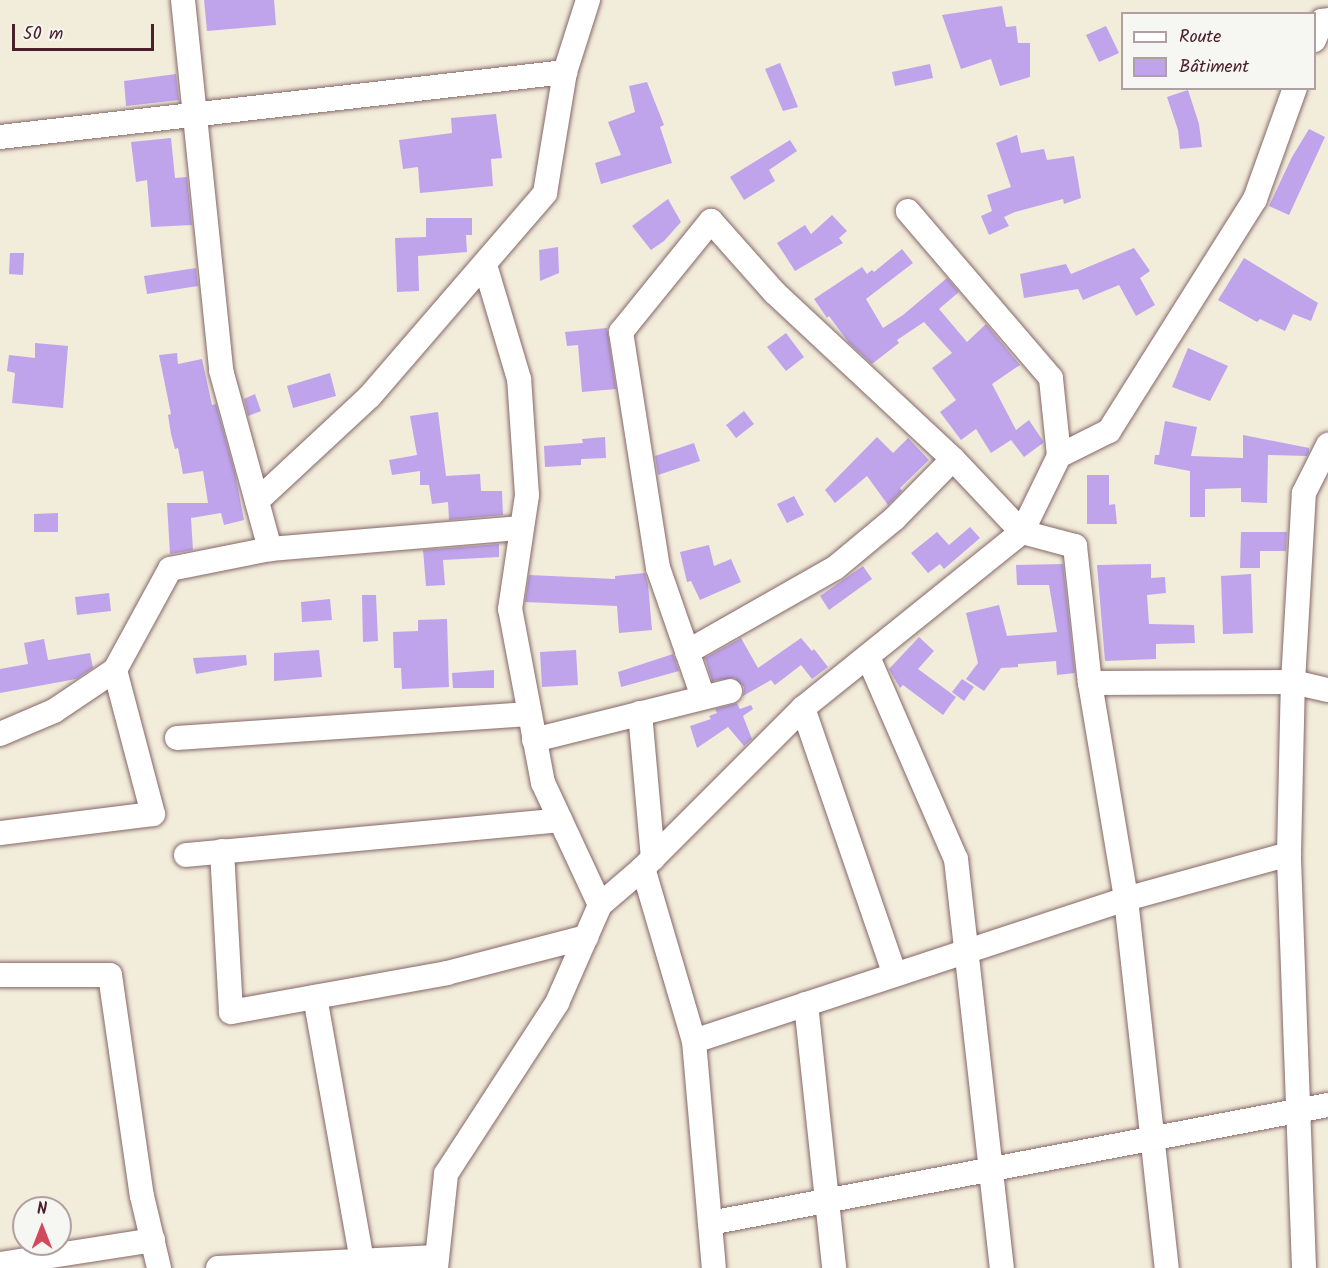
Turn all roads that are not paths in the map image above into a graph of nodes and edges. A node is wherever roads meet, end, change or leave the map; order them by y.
1 (183, 0) edge
2 (588, 0) edge
3 (1328, 20) edge
4 (1316, 35) edge
5 (565, 72) junction
6 (1294, 90) edge
7 (196, 116) junction
8 (0, 137) edge
9 (908, 211) dead end
10 (485, 265) junction
11 (1328, 445) edge
12 (1059, 456) junction
13 (953, 459) junction
14 (257, 501) junction
15 (521, 528) junction
16 (1022, 532) junction
17 (270, 549) junction
18 (687, 652) junction
19 (868, 657) junction
20 (116, 670) junction
21 (1293, 682) junction
22 (1090, 683) junction
23 (1328, 690) edge
24 (730, 691) dead end
25 (703, 698) junction
26 (803, 708) junction
27 (640, 713) junction
28 (529, 714) junction
29 (0, 734) edge
30 (177, 738) dead end
31 (534, 740) junction
32 (560, 820) junction
33 (0, 833) edge
34 (222, 851) junction
35 (1289, 854) junction
36 (186, 855) dead end
37 (648, 863) junction
38 (1126, 899) junction
39 (600, 905) junction
40 (586, 937) junction
41 (966, 951) junction
42 (0, 975) edge
43 (895, 975) junction
44 (315, 997) junction
45 (806, 1004) junction
46 (694, 1041) junction
47 (1328, 1105) edge
48 (1299, 1111) junction
49 (1153, 1139) junction
50 (991, 1169) junction
51 (827, 1200) junction
52 (710, 1223) junction
53 (153, 1240) junction
54 (362, 1261) junction
55 (437, 1262) edge
56 (0, 1264) edge
57 (159, 1268) edge
58 (218, 1268) edge
59 (714, 1268) edge
60 (834, 1268) edge
61 (1002, 1268) edge
62 (1167, 1268) edge
63 (1304, 1268) edge

1 - 7 street
2 - 5 street
3 - 4 street
5 - 7 street
5 - 10 street
6 - 12 street
7 - 8 street
7 - 14 street
9 - 12 street
10 - 14 street
10 - 15 street
11 - 21 street
12 - 16 street
13 - 16 street
13 - 18 street
13 - 18 street
14 - 17 street
15 - 17 street
15 - 28 street
16 - 19 street
16 - 22 street
17 - 20 street
18 - 25 street
19 - 26 street
19 - 41 street
20 - 29 street
20 - 33 street
21 - 22 street
21 - 23 street
21 - 35 street
22 - 38 street
24 - 25 street
25 - 27 street
26 - 37 street
26 - 43 street
27 - 31 street
27 - 37 street
28 - 30 street
28 - 31 street
31 - 32 street
32 - 34 street
32 - 39 street
34 - 36 street
34 - 44 street
35 - 38 street
35 - 48 street
37 - 39 street
37 - 46 street
38 - 41 street
38 - 49 street
39 - 40 street
40 - 44 street
40 - 55 street
41 - 43 street
41 - 50 street
42 - 53 street
43 - 45 street
44 - 54 street
45 - 46 street
45 - 51 street
46 - 52 street
47 - 48 street
48 - 49 street
48 - 63 street
49 - 50 street
49 - 62 street
50 - 51 street
50 - 61 street
51 - 52 street
51 - 60 street
52 - 59 street
53 - 56 street
53 - 57 street
54 - 55 street
54 - 58 street

